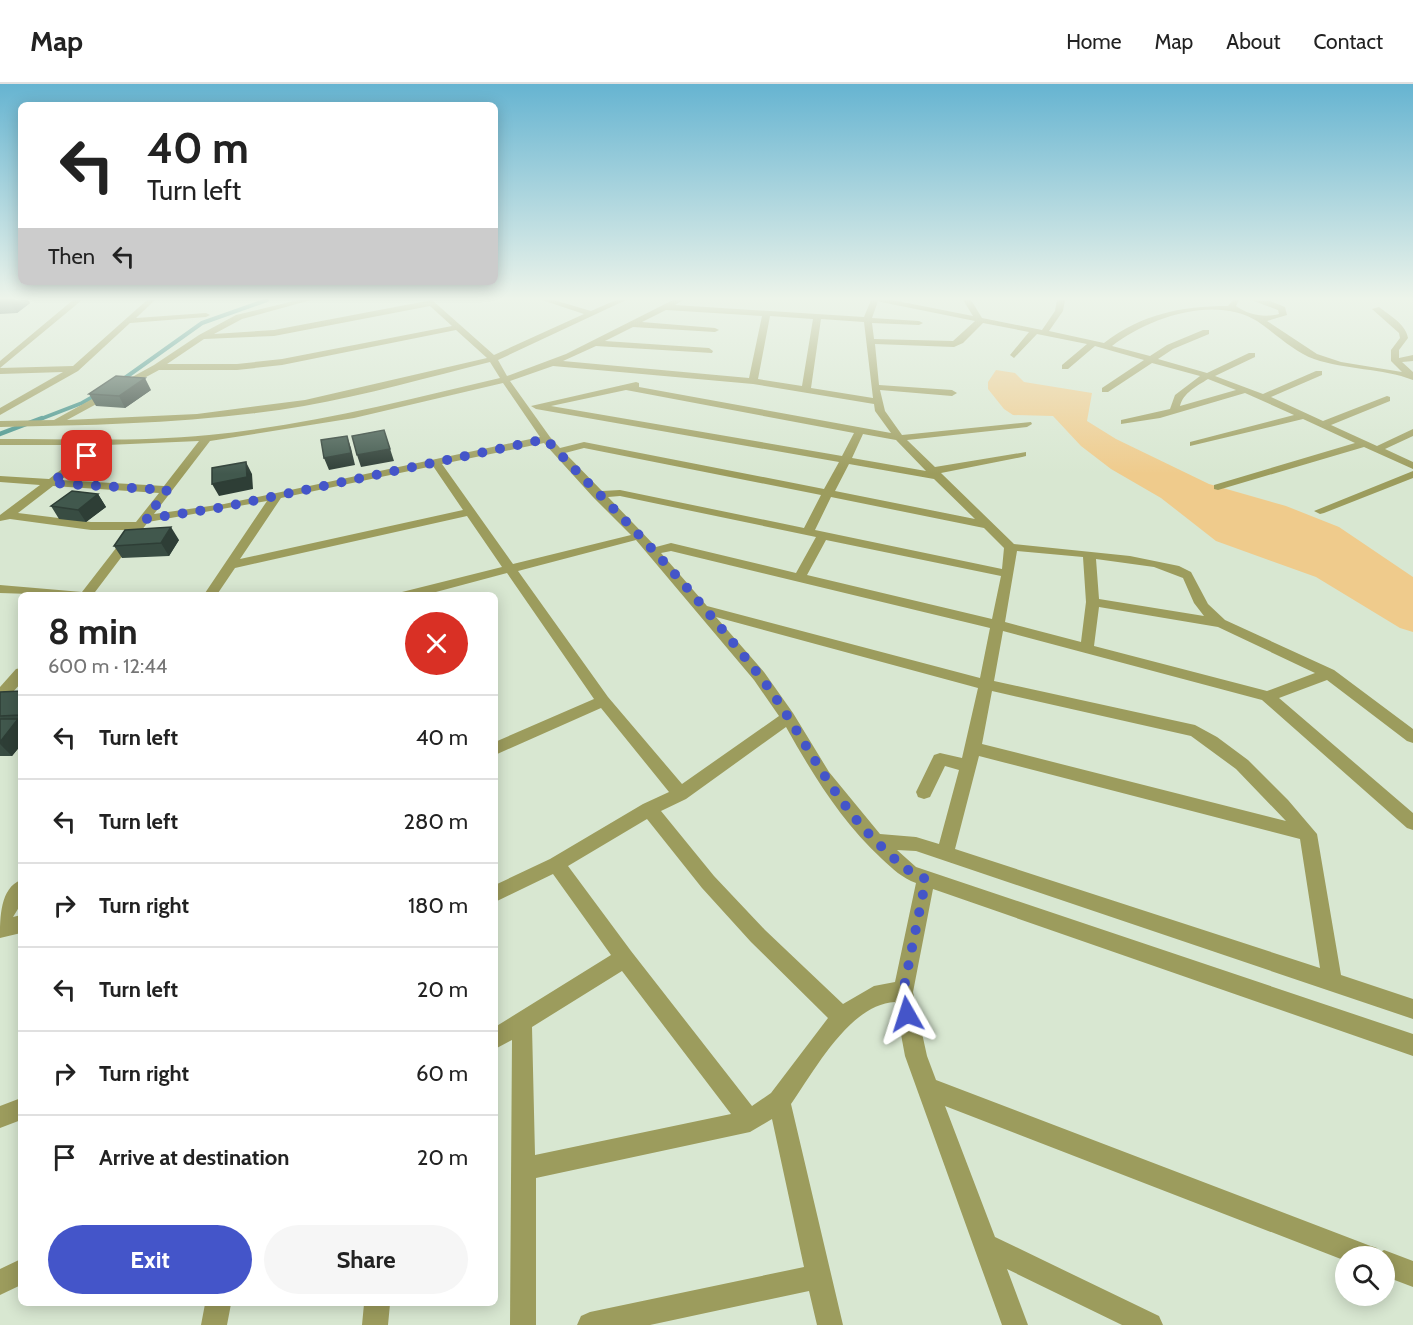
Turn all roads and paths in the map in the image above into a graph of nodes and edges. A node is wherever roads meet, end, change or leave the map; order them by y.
1 (87, 358) edge
2 (171, 358) edge
3 (303, 358) edge
4 (562, 358) edge
5 (675, 358) edge
6 (707, 358) edge
7 (758, 358) edge
8 (811, 358) edge
9 (872, 358) edge
10 (1076, 358) edge
11 (1149, 358) edge
12 (1246, 358) edge
13 (1320, 358) edge
14 (1395, 358) edge
15 (1413, 358) edge
16 (493, 359) joint
17 (1153, 359) junction
18 (1395, 361) junction
19 (550, 363) junction
20 (705, 363) junction
21 (157, 367) junction
22 (1065, 367) dead end
23 (75, 369) junction
24 (0, 371) edge
25 (680, 373) junction
26 (1319, 373) dead end
27 (1208, 376) junction
28 (1413, 377) edge
29 (504, 380) junction
30 (753, 381) junction
31 (626, 387) junction
32 (875, 387) junction
33 (806, 390) junction
34 (1105, 390) dead end
35 (1246, 390) junction
36 (952, 393) dead end
37 (1263, 397) junction
38 (1387, 399) dead end
39 (878, 402) junction
40 (530, 407) junction
41 (1174, 411) junction
42 (0, 412) edge
43 (1302, 416) junction
44 (1125, 422) dead end
45 (55, 423) junction
46 (0, 424) edge
47 (1027, 424) dead end
48 (1322, 425) junction
49 (860, 431) junction
50 (1413, 432) edge
51 (207, 438) junction
52 (899, 438) junction
53 (546, 439) junction
54 (34, 441) junction
55 (0, 442) edge
56 (104, 442) junction
57 (1194, 444) dead end
58 (1363, 444) junction
59 (1376, 450) junction
60 (557, 452) junction
61 (1022, 454) dead end
62 (845, 459) junction
63 (436, 463) junction
64 (1413, 466) edge
65 (935, 473) junction
66 (1413, 474) edge
67 (0, 479) edge
68 (51, 483) junction
69 (1218, 487) dead end
70 (167, 490) junction
71 (827, 493) junction
72 (597, 495) junction
73 (276, 496) junction
74 (1320, 511) dead end
75 (470, 512) junction
76 (4, 518) edge
77 (143, 523) junction
78 (988, 525) junction
79 (808, 532) junction
80 (823, 535) junction
81 (639, 536) junction
82 (1010, 547) junction
83 (654, 550) junction
84 (1089, 555) junction
85 (230, 565) junction
86 (509, 568) junction
87 (1008, 574) junction
88 (800, 577) junction
89 (0, 589) edge
90 (36, 592) edge
91 (88, 592) edge
92 (212, 592) edge
93 (418, 592) edge
94 (1093, 602) junction
95 (703, 609) junction
96 (1220, 623) junction
97 (998, 625) junction
98 (1087, 648) junction
99 (1329, 674) junction
100 (986, 685) junction
101 (1267, 696) junction
102 (603, 701) junction
103 (788, 717) junction
104 (1413, 737) edge
105 (498, 748) edge
106 (973, 748) junction
107 (969, 766) junction
108 (924, 792) dead end
109 (680, 794) junction
110 (649, 809) junction
111 (1413, 823) edge
112 (1308, 834) junction
113 (875, 841) junction
114 (945, 855) junction
115 (556, 864) junction
116 (926, 879) junction
117 (18, 893) edge
118 (498, 893) edge
119 (0, 922) edge
120 (18, 925) edge
121 (0, 929) edge
122 (624, 958) junction
123 (1332, 983) junction
124 (903, 992) junction
125 (1413, 1009) edge
126 (842, 1017) junction
127 (522, 1023) junction
128 (498, 1037) edge
129 (1413, 1045) edge
130 (928, 1088) junction
131 (779, 1101) junction
132 (18, 1110) edge
133 (0, 1117) edge
134 (750, 1121) junction
135 (524, 1169) junction
136 (985, 1245) junction
137 (1339, 1246) edge
138 (1395, 1267) edge
139 (18, 1273) edge
140 (1413, 1274) edge
141 (819, 1276) junction
142 (0, 1282) edge
143 (218, 1306) edge
144 (377, 1306) edge
145 (214, 1325) edge
146 (375, 1325) edge
147 (524, 1325) edge
148 (590, 1325) edge
149 (830, 1325) edge
150 (1015, 1325) edge
151 (1150, 1325) edge

1 - 23 street
2 - 21 street
3 - 21 street
4 - 19 street
5 - 20 street
6 - 20 street
7 - 30 street
8 - 33 street
9 - 32 street
10 - 22 street
11 - 17 street
12 - 27 street
13 - 28 street
14 - 18 street
15 - 18 street
16 - 29 street
16 - 45 street
17 - 27 street
17 - 34 street
18 - 28 street
19 - 25 street
19 - 29 street
20 - 25 street
20 - 30 street
21 - 45 street
23 - 24 street
23 - 42 street
25 - 31 street
26 - 37 street
27 - 35 street
27 - 41 street
29 - 40 street
29 - 51 street
30 - 33 street
31 - 40 street
31 - 49 street
32 - 36 street
32 - 39 street
33 - 39 street
35 - 37 street
35 - 41 street
37 - 43 street
38 - 48 street
39 - 52 street
40 - 53 street
40 - 62 street
41 - 44 street
43 - 48 street
43 - 57 street
45 - 46 street
45 - 54 street
47 - 52 street
48 - 58 street
49 - 52 street
49 - 62 street
50 - 59 street
51 - 56 street
51 - 70 street
52 - 65 street
53 - 60 street
53 - 63 street
54 - 55 street
54 - 56 street
56 - 68 street
58 - 59 street
58 - 69 street
59 - 64 street
60 - 71 street
60 - 72 street
61 - 65 street
62 - 65 street
62 - 71 street
63 - 73 street
63 - 75 street
65 - 78 street
66 - 74 street
67 - 68 street
68 - 70 street
68 - 76 street
70 - 77 street
71 - 78 street
71 - 79 street
72 - 79 street
72 - 81 street
73 - 77 street
73 - 85 street
75 - 85 street
75 - 86 street
76 - 77 street
77 - 91 street
78 - 82 street
79 - 80 street
80 - 87 street
80 - 88 street
81 - 83 street
81 - 86 street
82 - 84 street
82 - 87 street
83 - 88 street
83 - 95 street
84 - 94 street
84 - 96 street
85 - 92 street
86 - 93 street
86 - 102 street
87 - 97 street
88 - 97 street
89 - 90 street
94 - 96 street
94 - 98 street
95 - 100 street
95 - 103 street
96 - 99 street
97 - 98 street
97 - 100 street
98 - 101 street
99 - 101 street
99 - 104 street
100 - 106 street
100 - 112 street
101 - 111 street
102 - 105 street
102 - 109 street
103 - 109 street
103 - 113 street
106 - 107 street
106 - 112 street
107 - 108 street
107 - 114 street
109 - 110 street
110 - 115 street
110 - 126 street
112 - 123 street
113 - 114 street
113 - 116 street
114 - 123 street
115 - 118 street
115 - 122 street
116 - 124 street
116 - 129 street
117 - 119 street
120 - 121 street
122 - 127 street
122 - 134 street
123 - 125 street
124 - 126 street
124 - 130 street
126 - 131 street
127 - 128 street
127 - 135 street
130 - 136 street
130 - 137 street
131 - 134 street
131 - 141 street
132 - 133 street
134 - 135 street
135 - 147 street
136 - 150 street
136 - 151 street
138 - 140 street
139 - 142 street
141 - 148 street
141 - 149 street
143 - 145 street
144 - 146 street

